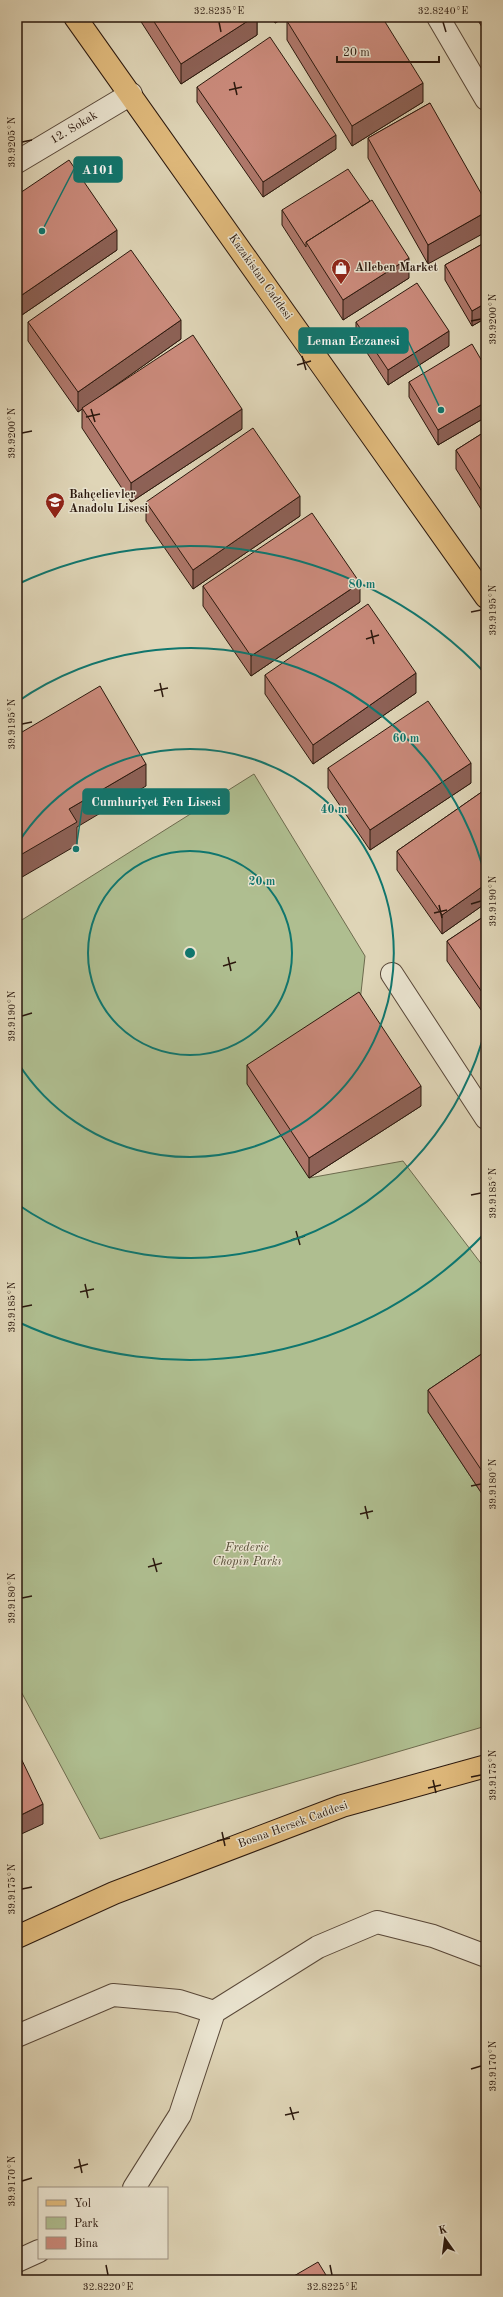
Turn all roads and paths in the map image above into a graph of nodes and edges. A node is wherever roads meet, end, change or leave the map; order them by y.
1 (75, 17) edge
2 (438, 17) edge
3 (131, 94) junction
4 (486, 99) edge
5 (17, 162) edge
6 (486, 597) edge
7 (392, 974) dead end
8 (486, 1118) edge
9 (486, 1766) edge
10 (17, 1937) edge
11 (486, 1956) edge
12 (214, 2012) junction
13 (17, 2036) edge
14 (135, 2187) edge
15 (38, 2250) edge
16 (17, 2261) edge

1 - 3 main road, Kazakistan Caddesi
2 - 4 street
3 - 5 street, 12. Sokak
3 - 6 main road, Kazakistan Caddesi
7 - 8 street
9 - 10 main road, Bosna Hersek Caddesi
11 - 12 street
12 - 13 street
12 - 14 street
15 - 16 street

